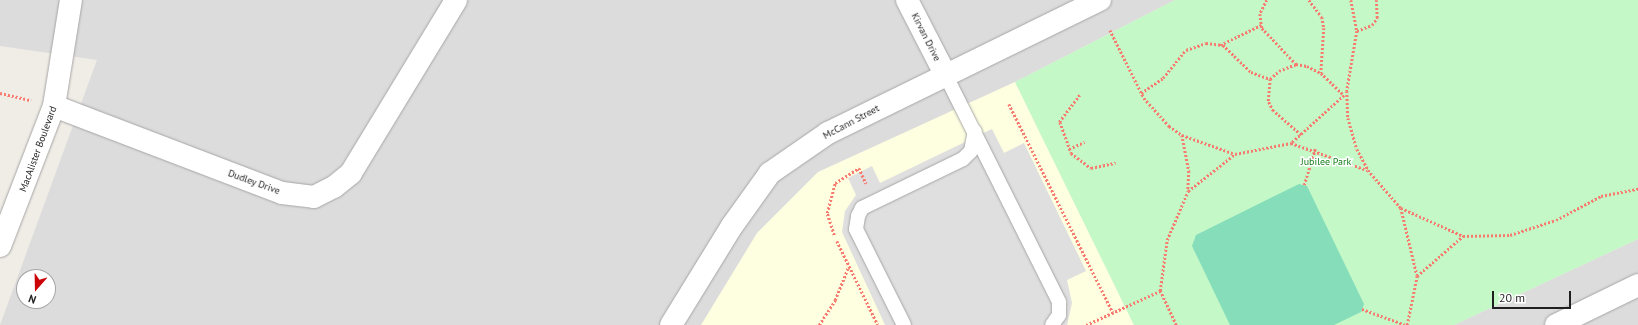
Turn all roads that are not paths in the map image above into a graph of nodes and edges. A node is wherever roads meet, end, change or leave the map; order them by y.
1 (71, 0) edge
2 (456, 0) edge
3 (907, 0) edge
4 (1100, 0) edge
5 (946, 74) junction
6 (54, 106) junction
7 (976, 130) junction
8 (0, 246) edge
9 (1638, 285) edge
10 (671, 325) edge
11 (904, 325) edge
12 (1052, 325) edge
13 (1556, 325) edge

1 - 6 street, MacAlister Boulevard
2 - 6 street, Dudley Drive
3 - 5 street, Kirvan Drive
4 - 5 street, McCann Street
5 - 7 lane
5 - 10 street, McCann Street
6 - 8 street, MacAlister Boulevard
7 - 11 lane
7 - 12 lane
9 - 13 street

